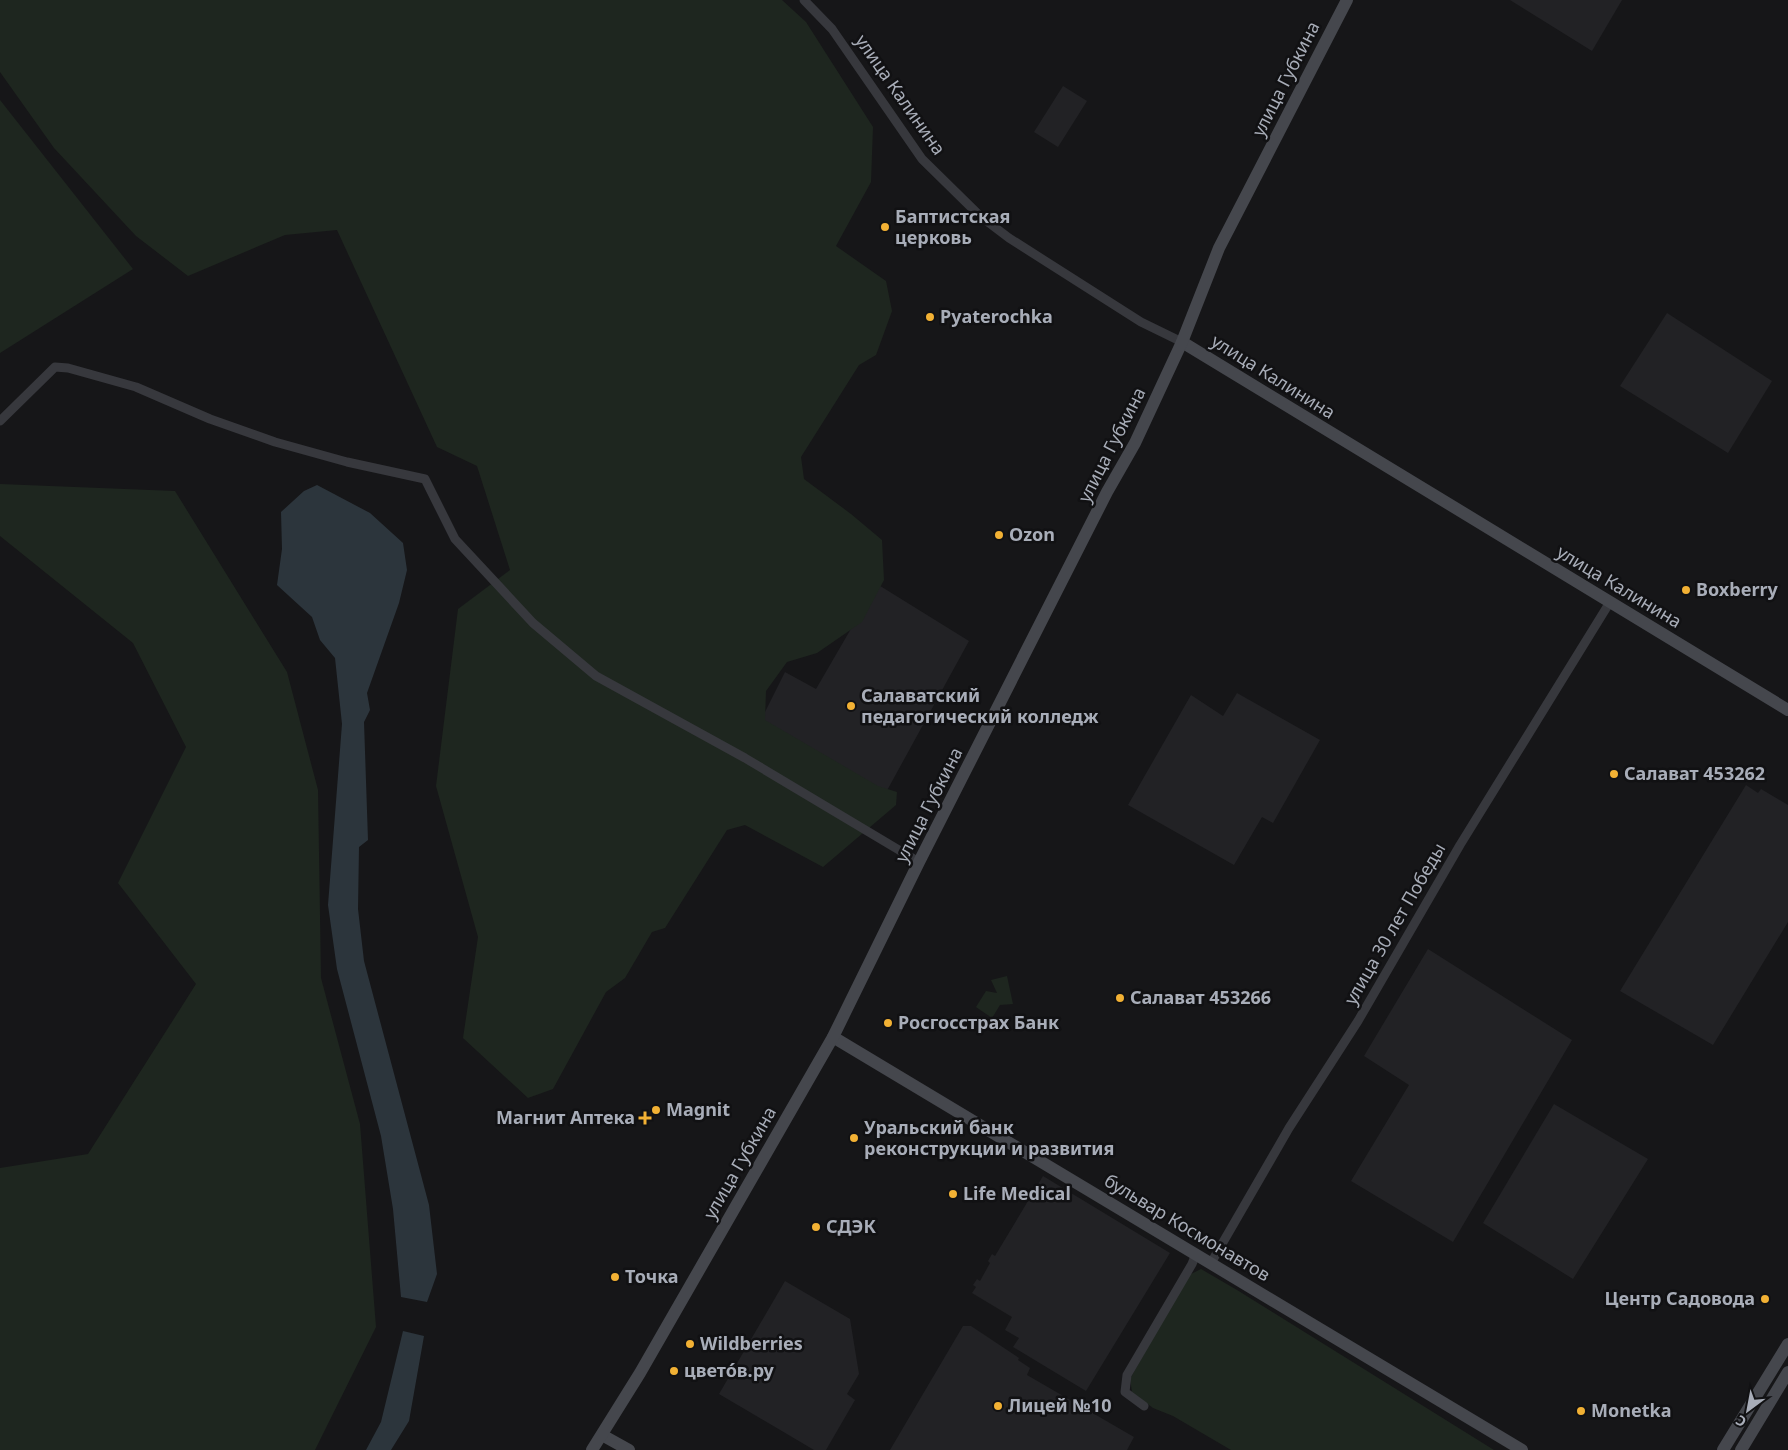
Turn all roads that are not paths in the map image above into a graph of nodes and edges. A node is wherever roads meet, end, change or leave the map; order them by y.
1 (804, 0) edge
2 (1346, 0) edge
3 (1182, 342) junction
4 (0, 421) edge
5 (1610, 602) junction
6 (1788, 710) edge
7 (919, 862) junction
8 (833, 1037) junction
9 (1196, 1254) junction
10 (1211, 1263) junction
11 (1788, 1344) edge
12 (1788, 1372) edge
13 (1144, 1406) dead end
14 (602, 1435) junction
15 (592, 1450) edge
16 (629, 1450) edge
17 (1522, 1450) edge
18 (1723, 1450) edge
19 (1741, 1450) edge

1 - 3 street, улица Калинина
2 - 3 street, улица Губкина
3 - 5 street, улица Калинина
3 - 7 street, улица Губкина
4 - 7 street
5 - 6 street, улица Калинина
5 - 10 street, улица 30 лет Победы
7 - 8 street, улица Губкина
8 - 9 street, бульвар Космонавтов
8 - 14 street, улица Губкина
9 - 10 street, бульвар Космонавтов
9 - 13 street
10 - 17 street, бульвар Космонавтов
11 - 18 street
12 - 19 street
14 - 15 street, улица Губкина
14 - 16 street

